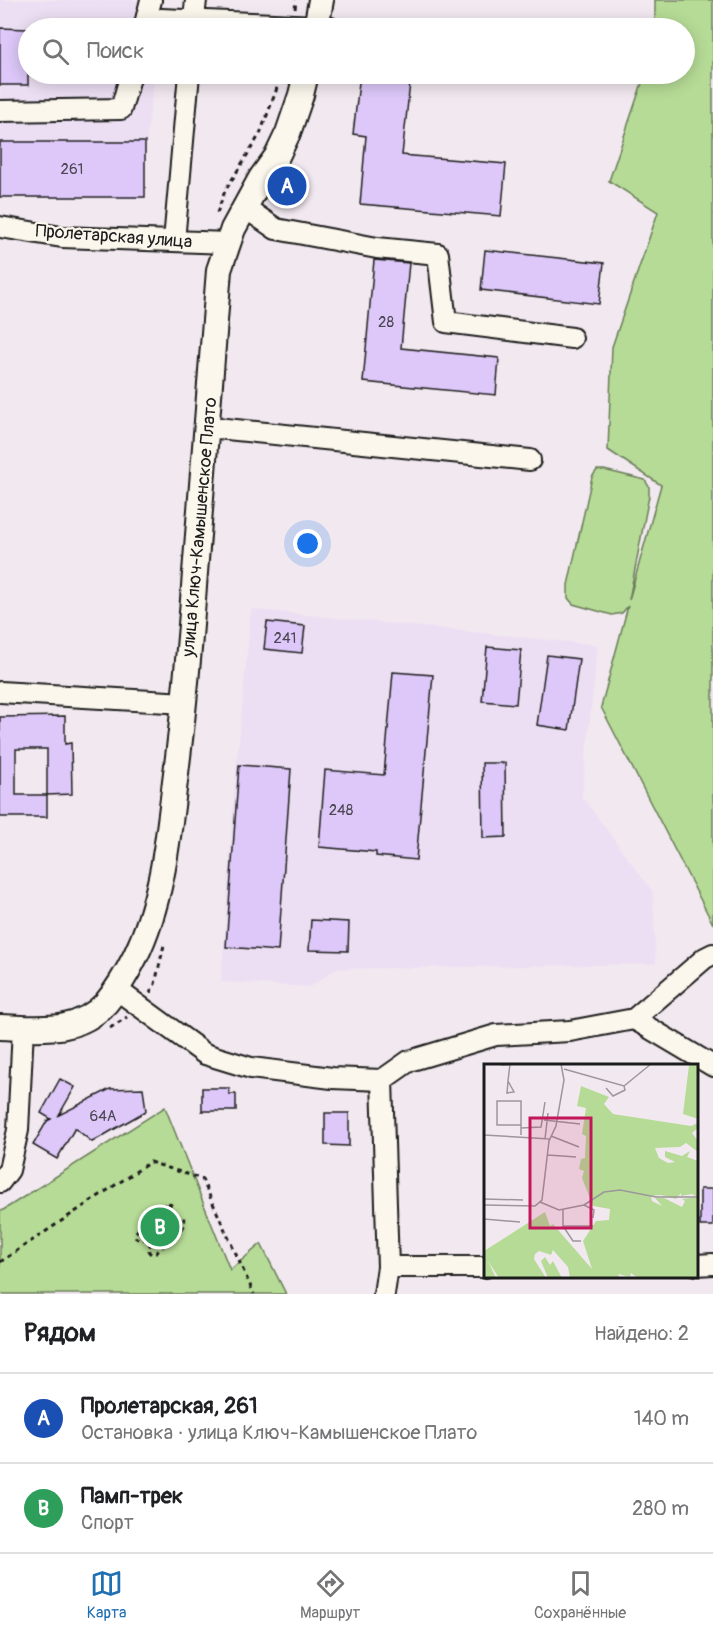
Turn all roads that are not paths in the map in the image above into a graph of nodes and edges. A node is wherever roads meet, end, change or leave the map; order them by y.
1 (151, 0) edge
2 (196, 0) edge
3 (321, 0) edge
4 (152, 18) edge
5 (195, 18) edge
6 (321, 18) edge
7 (128, 84) edge
8 (188, 84) edge
9 (304, 84) edge
10 (0, 111) edge
11 (244, 207) junction
12 (0, 227) edge
13 (174, 240) junction
14 (228, 243) junction
15 (572, 338) dead end
16 (207, 427) junction
17 (530, 460) dead end
18 (0, 692) edge
19 (185, 703) junction
20 (713, 954) edge
21 (116, 989) junction
22 (634, 1019) junction
23 (11, 1027) edge
24 (713, 1066) edge
25 (382, 1080) junction
26 (0, 1182) edge
27 (388, 1267) junction
28 (484, 1268) edge
29 (384, 1294) edge

1 - 4 street
2 - 5 street
3 - 6 main road
7 - 10 street
8 - 13 street
9 - 11 main road, улица Ключ-Камышенское Плато
11 - 14 main road, улица Ключ-Камышенское Плато
11 - 15 street
12 - 13 street, Пролетарская улица
13 - 14 street, Пролетарская улица
14 - 16 main road, улица Ключ-Камышенское Плато
16 - 17 street
16 - 19 main road, улица Ключ-Камышенское Плато
18 - 19 street
19 - 21 main road, улица Ключ-Камышенское Плато
20 - 22 street
21 - 23 main road, улица Ключ-Камышенское Плато
21 - 25 street
22 - 24 street
22 - 25 street
23 - 26 street
25 - 27 street
27 - 28 street
27 - 29 street

